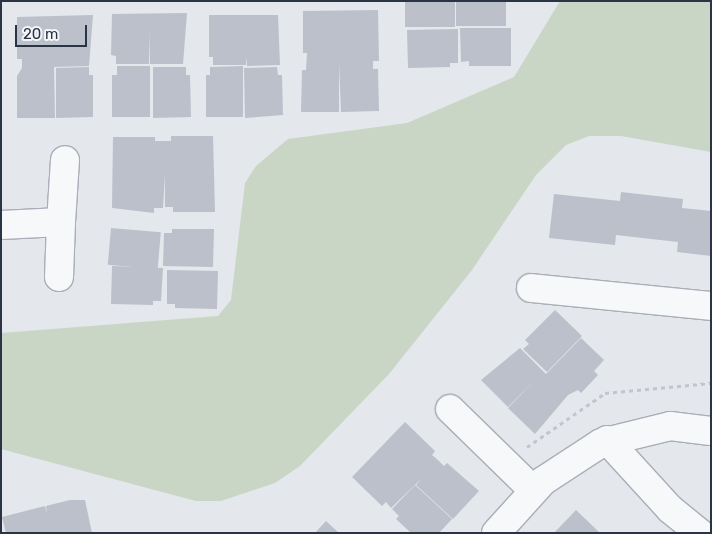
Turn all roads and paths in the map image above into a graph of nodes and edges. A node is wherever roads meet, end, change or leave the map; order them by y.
1 (65, 160) dead end
2 (61, 222) junction
3 (1, 225) edge
4 (59, 277) dead end
5 (530, 288) dead end
6 (711, 306) edge
7 (450, 409) dead end
8 (711, 431) edge
9 (607, 440) junction
10 (534, 491) junction
11 (496, 533) edge
12 (700, 533) edge

1 - 2 street
2 - 3 street
2 - 4 street
5 - 6 street
7 - 10 street
8 - 9 street
9 - 10 street
9 - 12 street
10 - 11 street

